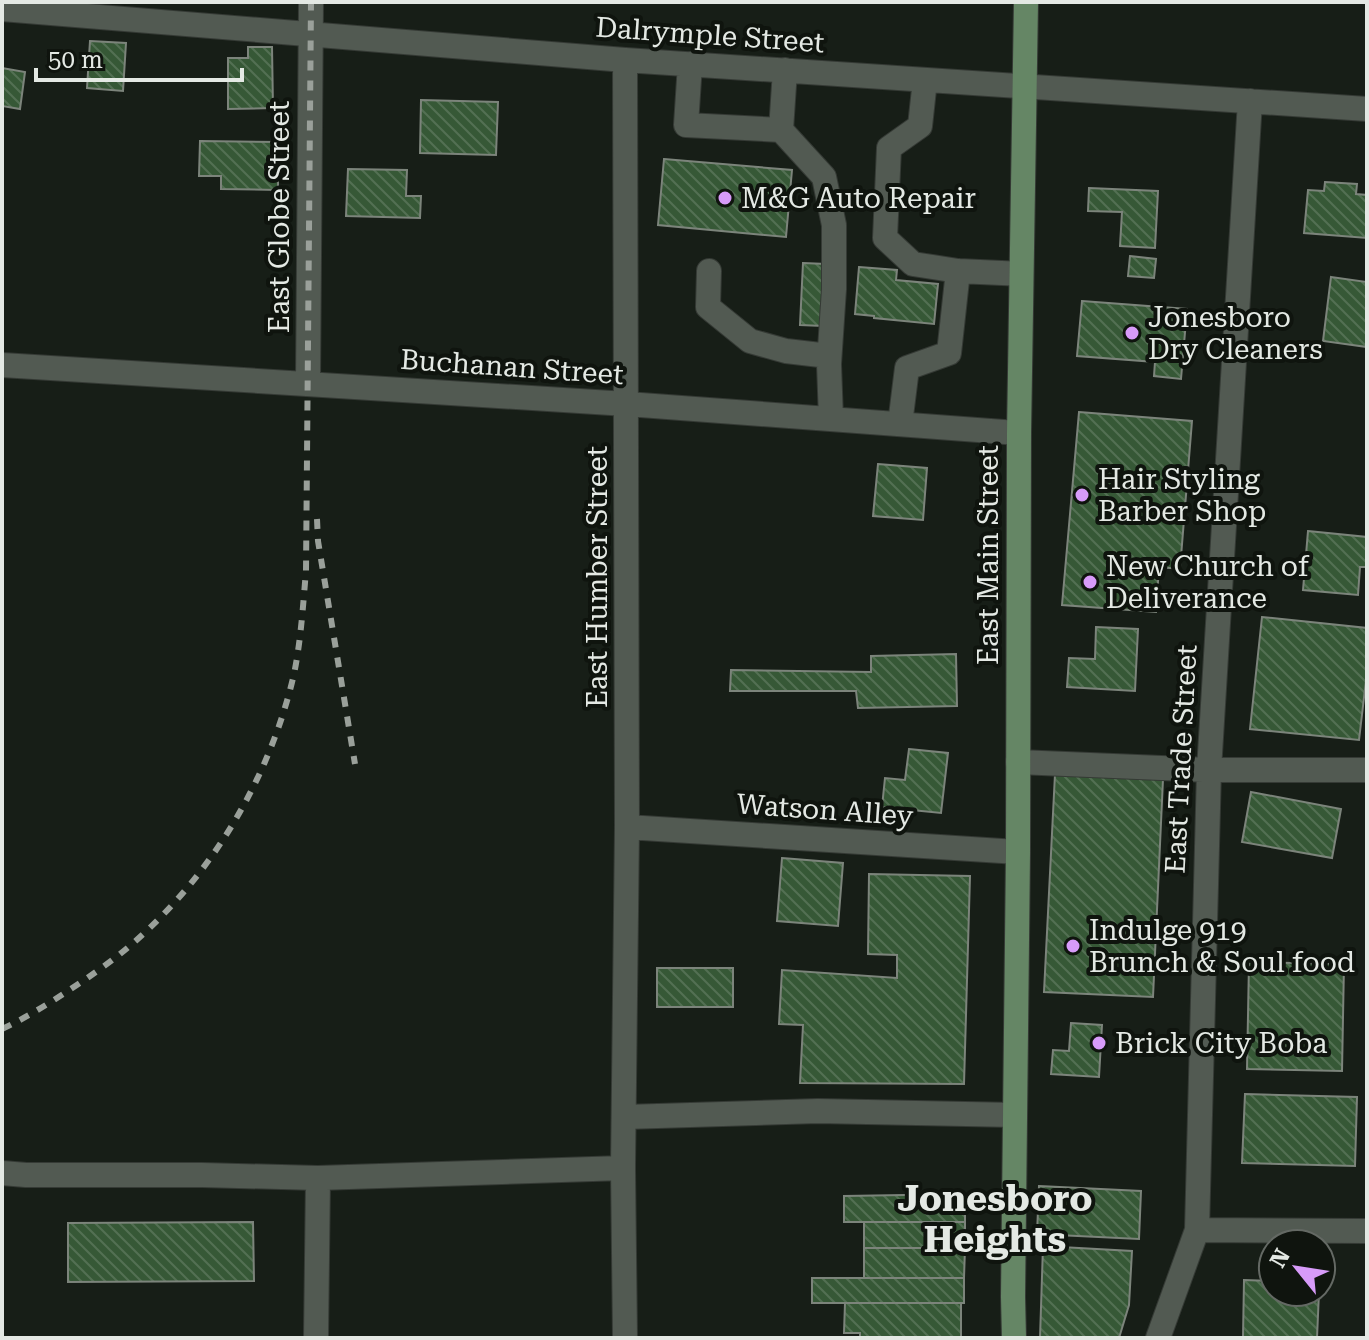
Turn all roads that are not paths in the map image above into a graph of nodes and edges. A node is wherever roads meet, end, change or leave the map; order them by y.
1 (311, 2) edge
2 (1026, 2) edge
3 (2, 9) edge
4 (311, 35) junction
5 (625, 60) junction
6 (690, 64) junction
7 (785, 70) junction
8 (925, 80) junction
9 (1025, 86) junction
10 (1250, 101) junction
11 (1367, 109) edge
12 (781, 130) junction
13 (709, 271) dead end
14 (958, 271) junction
15 (1021, 274) junction
16 (829, 356) junction
17 (2, 365) edge
18 (308, 384) junction
19 (627, 404) junction
20 (831, 419) junction
21 (900, 424) junction
22 (1019, 433) junction
23 (1018, 762) junction
24 (1209, 770) junction
25 (1367, 770) edge
26 (627, 827) junction
27 (1018, 852) junction
28 (625, 1106) junction
29 (1015, 1112) junction
30 (623, 1168) junction
31 (2, 1173) edge
32 (318, 1178) junction
33 (1197, 1230) junction
34 (1367, 1231) edge
35 (316, 1338) edge
36 (625, 1338) edge
37 (1014, 1338) edge
38 (1158, 1338) edge

1 - 4 street, East Globe Street
2 - 9 main road, East Main Street
3 - 4 street, Dalrymple Street
4 - 5 street, Dalrymple Street
4 - 18 street, East Globe Street
5 - 6 street, Dalrymple Street
5 - 19 street, East Humber Street
6 - 7 street, Dalrymple Street
6 - 12 street
7 - 8 street, Dalrymple Street
7 - 12 street
8 - 9 street, Dalrymple Street
8 - 14 street
9 - 10 street, Dalrymple Street
9 - 15 main road, East Main Street
10 - 11 street, Dalrymple Street
10 - 24 street, East Trade Street
12 - 16 street
13 - 16 street
14 - 15 street
14 - 21 street
15 - 22 main road, East Main Street
16 - 20 street
17 - 18 street, Buchanan Street
18 - 19 street, Buchanan Street
19 - 20 street, Buchanan Street
19 - 26 street, East Humber Street
20 - 21 street, Buchanan Street
21 - 22 street, Buchanan Street
22 - 23 main road, East Main Street
23 - 24 street
23 - 27 main road, East Main Street
24 - 25 street
24 - 33 street, East Trade Street
26 - 27 street, Watson Alley
26 - 28 street, East Humber Street
27 - 29 main road, East Main Street
28 - 29 street
28 - 30 street, East Humber Street
29 - 37 main road, East Main Street
30 - 32 street
30 - 36 street, East Humber Street
31 - 32 street
32 - 35 street
33 - 34 street
33 - 38 street, East Trade Street

